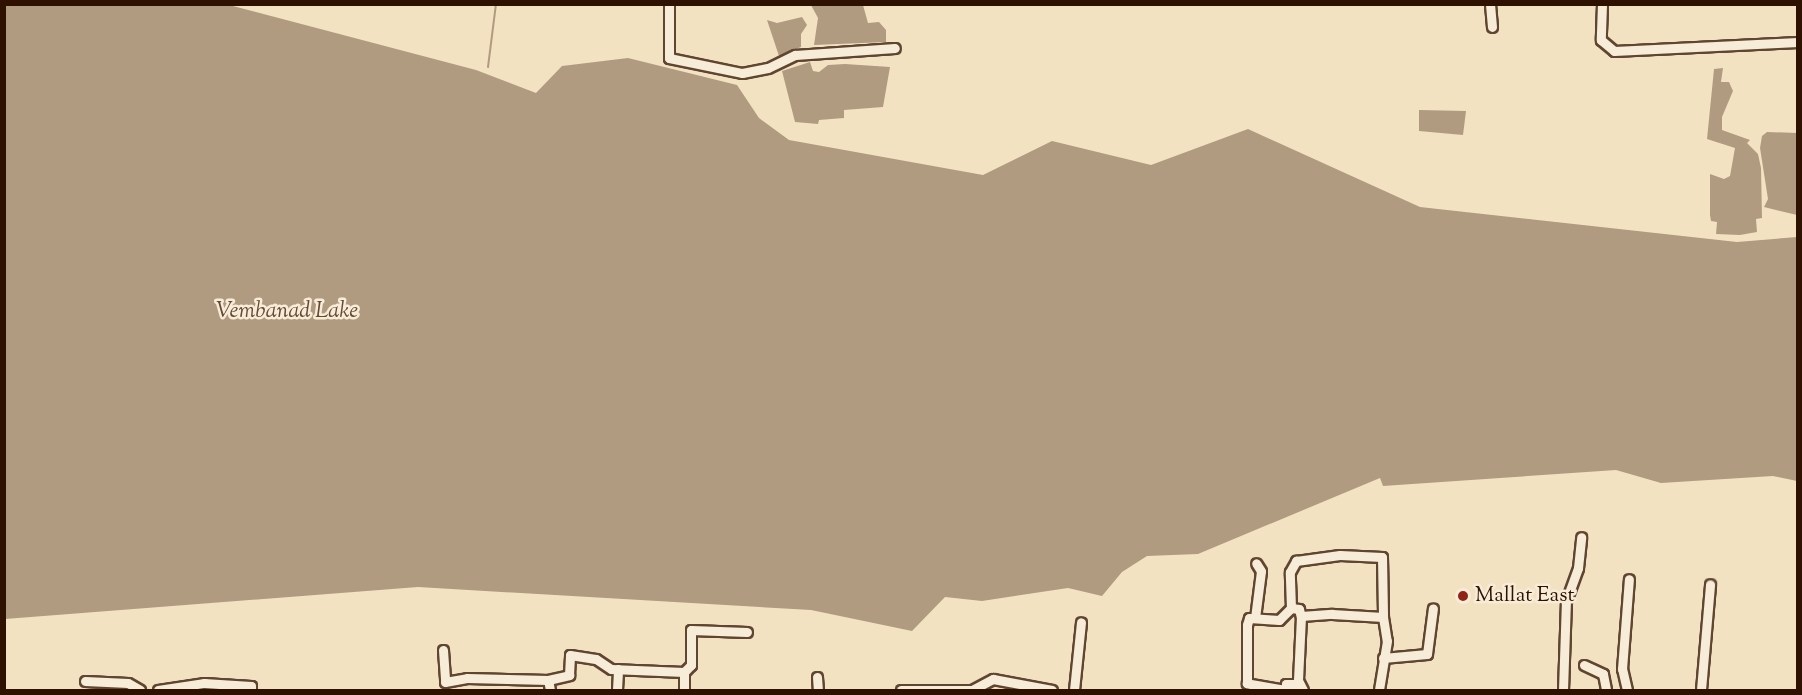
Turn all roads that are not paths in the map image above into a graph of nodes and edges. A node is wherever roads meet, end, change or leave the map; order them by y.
1 (669, 4) edge
2 (1490, 4) edge
3 (1602, 4) edge
4 (1492, 27) dead end
5 (1797, 42) edge
6 (895, 48) dead end
7 (1581, 537) dead end
8 (1256, 563) dead end
9 (1629, 579) dead end
10 (1710, 584) dead end
11 (1291, 608) junction
12 (1433, 608) dead end
13 (1383, 617) junction
14 (1255, 618) junction
15 (1301, 618) junction
16 (1082, 622) dead end
17 (747, 632) dead end
18 (443, 650) dead end
19 (1383, 658) junction
20 (1584, 665) dead end
21 (618, 669) junction
22 (684, 672) junction
23 (818, 677) dead end
24 (548, 680) junction
25 (85, 681) dead end
26 (120, 686) edge
27 (1301, 687) edge
28 (140, 690) edge
29 (158, 690) edge
30 (251, 690) edge
31 (550, 690) edge
32 (617, 690) edge
33 (684, 690) edge
34 (818, 690) edge
35 (901, 690) edge
36 (1052, 690) edge
37 (1074, 690) edge
38 (1379, 690) edge
39 (1563, 690) edge
40 (1606, 690) edge
41 (1627, 690) edge
42 (1701, 690) edge

1 - 6 street
2 - 4 street
3 - 5 street
7 - 39 street
8 - 14 street
9 - 41 street
10 - 42 street
11 - 13 street
11 - 14 street
11 - 15 street
12 - 19 street
13 - 15 street
13 - 19 street
14 - 27 street
15 - 27 street
16 - 37 street
17 - 22 street
18 - 24 street
19 - 38 street
20 - 40 street
21 - 22 street
21 - 24 street
21 - 32 street
22 - 33 street
23 - 34 street
24 - 31 street
25 - 26 street
26 - 28 street
29 - 30 street
35 - 36 street

